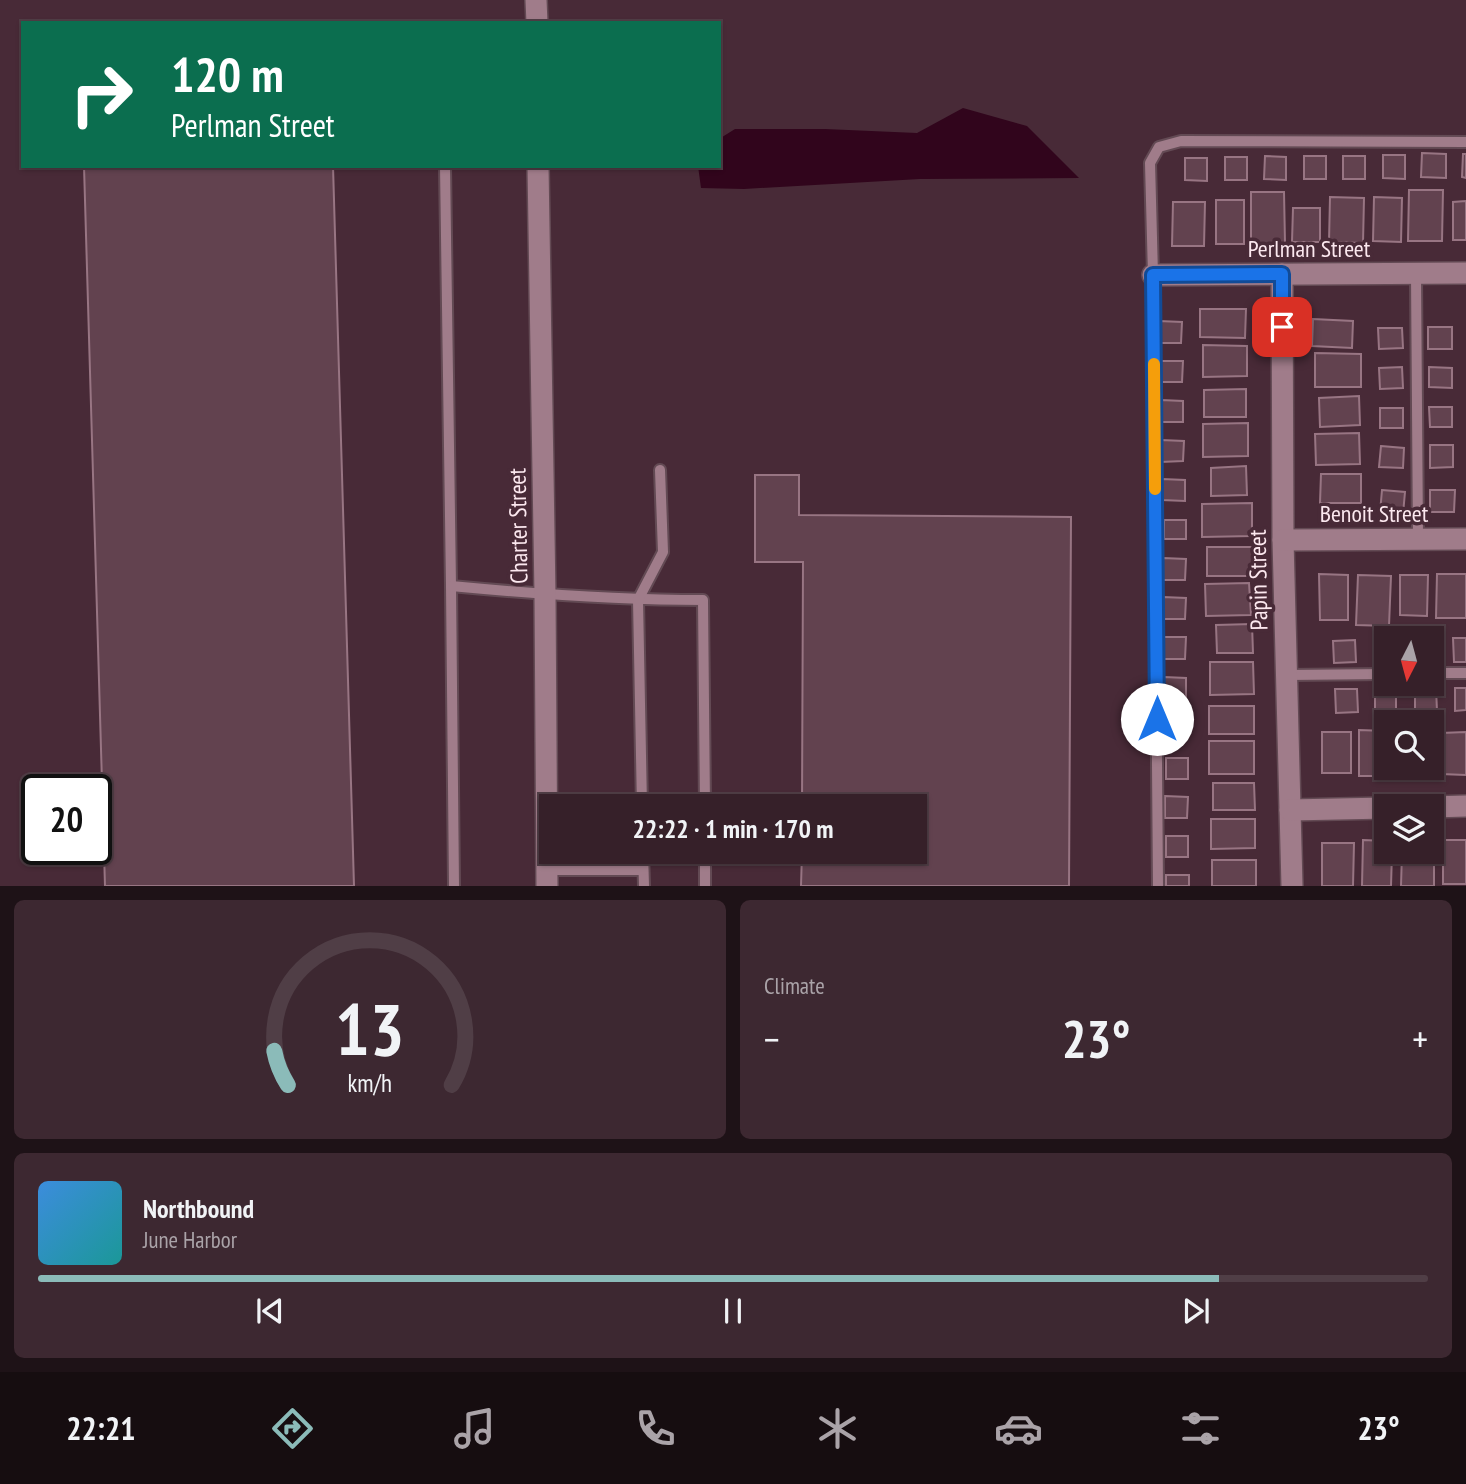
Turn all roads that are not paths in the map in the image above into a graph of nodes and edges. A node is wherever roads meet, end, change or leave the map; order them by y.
1 (536, 0) edge
2 (537, 21) edge
3 (1466, 142) edge
4 (445, 168) edge
5 (538, 168) edge
6 (1466, 273) edge
7 (1282, 274) junction
8 (1416, 274) junction
9 (1153, 275) junction
10 (660, 470) dead end
11 (1418, 539) junction
12 (1466, 539) edge
13 (1283, 540) junction
14 (452, 586) junction
15 (545, 595) junction
16 (638, 600) junction
17 (1444, 673) edge
18 (1466, 673) edge
19 (1374, 674) edge
20 (1287, 675) junction
21 (642, 794) edge
22 (705, 794) edge
23 (1466, 806) edge
24 (1444, 807) edge
25 (1374, 808) edge
26 (1290, 810) junction
27 (643, 864) edge
28 (705, 864) edge
29 (643, 870) junction
30 (547, 878) edge
31 (454, 886) edge
32 (644, 886) edge
33 (705, 886) edge
34 (1158, 886) edge
35 (1292, 886) edge

1 - 2 street
3 - 9 lane
4 - 14 lane
5 - 15 street, Charter Street
6 - 8 street, Perlman Street
7 - 8 street, Perlman Street
7 - 9 street, Perlman Street
7 - 13 street, Papin Street
8 - 11 lane
9 - 34 lane
10 - 16 lane
11 - 12 street, Benoit Street
11 - 13 street, Benoit Street
13 - 20 street, Papin Street
14 - 15 lane
14 - 31 lane
15 - 16 lane
15 - 30 street, Charter Street
16 - 21 lane
16 - 22 lane
17 - 18 lane
19 - 20 lane
20 - 26 street, Papin Street
23 - 24 street
25 - 26 street
26 - 35 street, Papin Street
27 - 29 lane
28 - 33 lane
29 - 30 lane
29 - 32 lane

